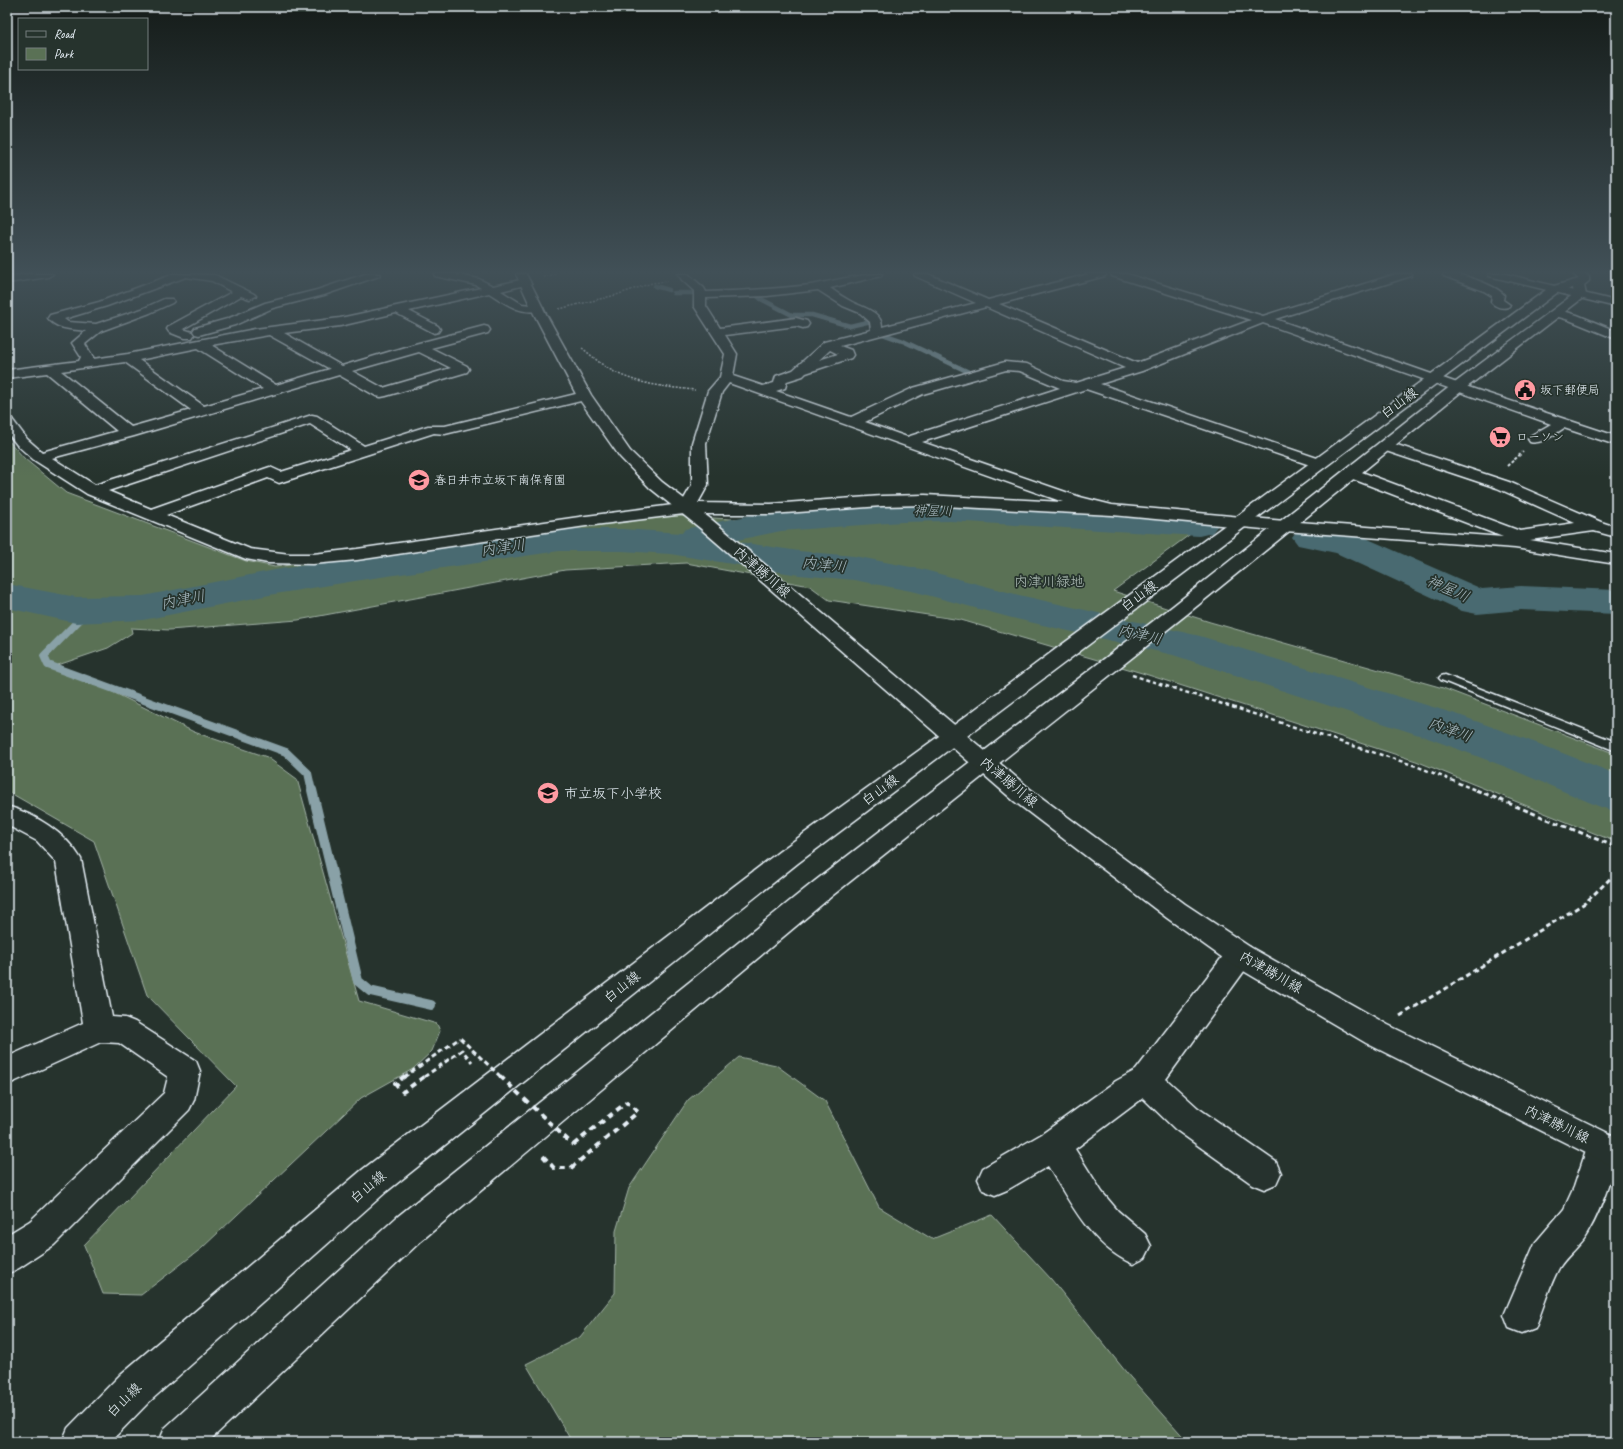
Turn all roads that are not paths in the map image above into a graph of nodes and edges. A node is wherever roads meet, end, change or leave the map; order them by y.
1 (80, 342) edge
2 (173, 342) edge
3 (214, 342) edge
4 (288, 342) edge
5 (440, 342) edge
6 (554, 342) edge
7 (724, 342) edge
8 (840, 342) edge
9 (1077, 342) edge
10 (1205, 342) edge
11 (1327, 342) edge
12 (1483, 342) edge
13 (1518, 342) edge
14 (200, 344) junction
15 (828, 345) junction
16 (419, 347) junction
17 (154, 353) junction
18 (128, 358) junction
19 (84, 364) junction
20 (49, 368) junction
21 (1137, 368) junction
22 (341, 369) junction
23 (801, 370) junction
24 (7, 374) edge
25 (726, 378) junction
26 (1432, 379) junction
27 (1081, 385) junction
28 (1457, 388) junction
29 (273, 389) junction
30 (762, 391) junction
31 (584, 396) junction
32 (202, 411) junction
33 (7, 422) edge
34 (850, 422) junction
35 (1563, 423) junction
36 (129, 433) junction
37 (1535, 439) road end
38 (1616, 441) edge
39 (906, 442) junction
40 (1385, 446) junction
41 (362, 452) junction
42 (39, 457) junction
43 (1318, 463) junction
44 (1351, 473) junction
45 (93, 491) junction
46 (687, 509) junction
47 (1112, 510) junction
48 (150, 515) junction
49 (1239, 522) junction
50 (1616, 522) edge
51 (1285, 526) junction
52 (1595, 526) junction
53 (1616, 532) edge
54 (1518, 540) junction
55 (1616, 559) edge
56 (1445, 678) dead end
57 (954, 736) junction
58 (1616, 747) edge
59 (985, 763) junction
60 (7, 814) edge
61 (1240, 955) junction
62 (99, 1029) junction
63 (7, 1072) edge
64 (1147, 1080) junction
65 (1054, 1145) junction
66 (1610, 1150) edge
67 (1264, 1173) dead end
68 (995, 1179) dead end
69 (1133, 1246) dead end
70 (7, 1256) edge
71 (1522, 1315) dead end
72 (82, 1442) edge
73 (179, 1442) edge

1 - 19 main road
2 - 17 main road
3 - 14 main road
4 - 22 main road
5 - 16 main road
6 - 31 main road, 内津勝川線
7 - 25 main road
8 - 15 main road
9 - 21 main road
10 - 21 main road
11 - 26 main road
12 - 26 main road, 白山線
13 - 28 main road, 白山線
14 - 17 main road
14 - 29 main road
15 - 23 main road
15 - 23 main road
16 - 22 main road
16 - 22 main road
17 - 18 main road
18 - 19 main road
18 - 32 main road
19 - 20 main road
20 - 24 main road
20 - 36 main road
21 - 27 main road
22 - 29 main road
23 - 30 main road
25 - 30 main road
25 - 46 main road
26 - 28 main road
26 - 43 main road, 白山線
27 - 34 main road
27 - 39 main road
27 - 43 main road
28 - 35 main road
28 - 40 main road, 白山線
29 - 32 main road
30 - 34 main road
31 - 41 main road
31 - 46 main road, 内津勝川線
32 - 36 main road
33 - 42 main road
34 - 39 main road
35 - 37 main road
35 - 38 main road
36 - 42 main road
39 - 47 main road
40 - 44 main road, 白山線
40 - 52 main road
41 - 45 main road
41 - 48 main road
42 - 45 main road
43 - 49 main road, 白山線
44 - 51 main road, 白山線
44 - 54 main road
45 - 48 main road
46 - 47 main road
46 - 48 main road
46 - 57 main road, 内津勝川線
47 - 49 main road
49 - 51 main road
49 - 57 main road, 白山線
50 - 52 main road
51 - 54 main road
51 - 59 main road, 白山線
52 - 53 main road
52 - 54 main road
54 - 55 main road
56 - 58 lane
57 - 59 main road, 内津勝川線
57 - 72 main road, 白山線
59 - 61 main road, 内津勝川線
59 - 73 main road, 白山線
60 - 62 main road
61 - 64 main road
61 - 66 main road, 内津勝川線
62 - 63 main road
62 - 70 main road
64 - 65 main road
64 - 67 main road
65 - 68 main road
65 - 69 main road
66 - 71 main road

